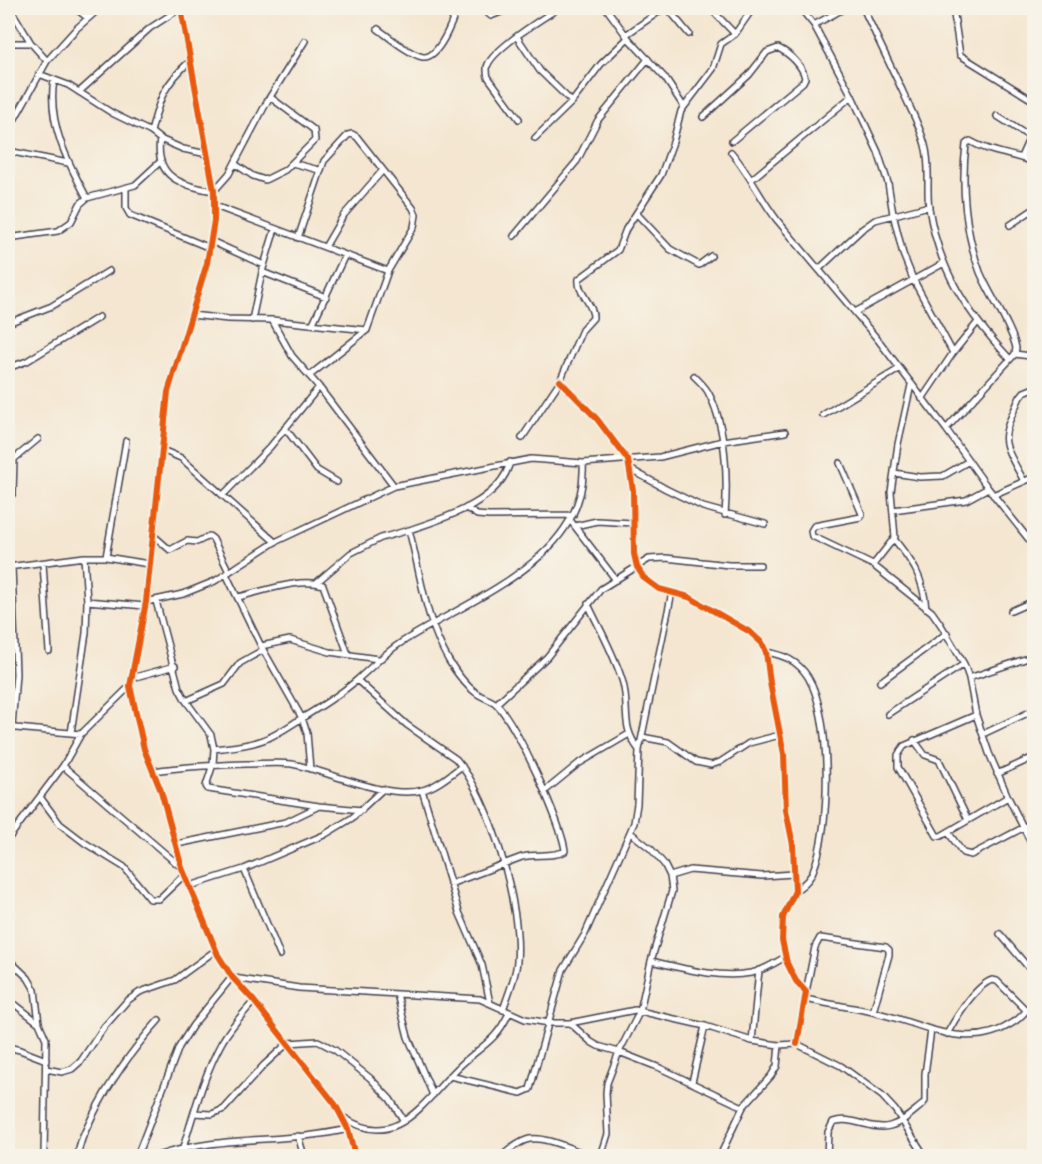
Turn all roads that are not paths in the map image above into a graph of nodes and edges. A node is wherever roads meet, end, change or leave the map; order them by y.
1 (10, 8) edge
2 (75, 8) edge
3 (100, 8) edge
4 (181, 8) edge
5 (457, 8) edge
6 (481, 8) edge
7 (511, 8) edge
8 (559, 8) edge
9 (606, 8) edge
10 (711, 8) edge
11 (753, 8) edge
12 (800, 8) edge
13 (845, 8) edge
14 (863, 8) edge
15 (953, 8) edge
16 (88, 18) junction
17 (814, 25) junction
18 (378, 29) dead end
19 (689, 34) dead end
20 (735, 34) junction
21 (627, 36) junction
22 (517, 37) junction
23 (305, 41) dead end
24 (31, 43) junction
25 (8, 44) edge
26 (648, 59) junction
27 (191, 60) junction
28 (47, 61) junction
29 (39, 74) junction
30 (54, 80) junction
31 (79, 92) junction
32 (852, 96) junction
33 (270, 97) junction
34 (1034, 100) edge
35 (572, 102) junction
36 (684, 107) junction
37 (997, 116) dead end
38 (703, 117) dead end
39 (519, 119) dead end
40 (1035, 128) edge
41 (8, 129) edge
42 (151, 132) junction
43 (1030, 137) junction
44 (535, 138) dead end
45 (160, 140) junction
46 (732, 141) dead end
47 (8, 151) edge
48 (731, 152) dead end
49 (207, 154) junction
50 (1021, 157) junction
51 (161, 161) junction
52 (1035, 162) edge
53 (69, 163) junction
54 (292, 163) junction
55 (235, 164) junction
56 (320, 170) junction
57 (383, 170) junction
58 (752, 179) junction
59 (126, 188) junction
60 (214, 191) junction
61 (87, 198) junction
62 (215, 206) junction
63 (929, 206) junction
64 (1035, 209) edge
65 (637, 214) junction
66 (893, 214) junction
67 (1010, 225) dead end
68 (275, 229) junction
69 (514, 236) dead end
70 (8, 238) edge
71 (298, 238) junction
72 (211, 241) junction
73 (325, 247) junction
74 (210, 248) junction
75 (345, 255) junction
76 (711, 256) dead end
77 (944, 263) junction
78 (264, 265) junction
79 (819, 268) junction
80 (109, 271) dead end
81 (388, 271) junction
82 (262, 272) junction
83 (914, 279) junction
84 (326, 297) junction
85 (855, 312) junction
86 (191, 315) junction
87 (99, 316) dead end
88 (252, 320) junction
89 (272, 320) junction
90 (8, 323) edge
91 (313, 323) junction
92 (977, 323) junction
93 (367, 330) junction
94 (953, 353) junction
95 (1015, 354) junction
96 (1035, 355) edge
97 (1010, 359) junction
98 (8, 369) edge
99 (899, 369) junction
100 (309, 376) junction
101 (694, 376) dead end
102 (560, 381) junction
103 (910, 385) junction
104 (319, 387) junction
105 (1035, 388) edge
106 (922, 399) junction
107 (823, 415) dead end
108 (285, 428) junction
109 (946, 429) junction
110 (785, 432) dead end
111 (522, 438) dead end
112 (38, 439) dead end
113 (126, 441) dead end
114 (723, 441) junction
115 (162, 450) junction
116 (14, 459) junction
117 (628, 460) junction
118 (969, 461) junction
119 (510, 462) junction
120 (583, 463) junction
121 (840, 463) dead end
122 (8, 464) edge
123 (630, 469) junction
124 (894, 473) junction
125 (1035, 477) edge
126 (1024, 481) junction
127 (337, 482) dead end
128 (394, 486) junction
129 (988, 488) junction
130 (223, 495) junction
131 (993, 495) junction
132 (8, 500) edge
133 (466, 508) junction
134 (893, 510) junction
135 (725, 514) junction
136 (572, 518) junction
137 (633, 522) junction
138 (765, 524) dead end
139 (575, 526) junction
140 (410, 530) junction
141 (153, 535) junction
142 (894, 539) junction
143 (275, 542) junction
144 (1035, 546) edge
145 (84, 557) junction
146 (106, 557) junction
147 (43, 564) junction
148 (149, 564) junction
149 (760, 565) dead end
150 (873, 565) junction
151 (10, 567) edge
152 (637, 567) junction
153 (228, 573) junction
154 (616, 580) junction
155 (316, 583) junction
156 (672, 592) junction
157 (238, 597) junction
158 (87, 601) junction
159 (156, 601) junction
160 (1035, 601) edge
161 (145, 604) junction
162 (588, 604) junction
163 (926, 608) junction
164 (1011, 611) dead end
165 (432, 625) junction
166 (947, 633) junction
167 (262, 648) junction
168 (49, 651) dead end
169 (766, 652) junction
170 (348, 654) junction
171 (1034, 657) edge
172 (378, 659) junction
173 (964, 664) junction
174 (175, 666) junction
175 (132, 678) junction
176 (969, 678) junction
177 (357, 680) junction
178 (880, 682) dead end
179 (130, 686) junction
180 (186, 701) junction
181 (496, 704) junction
182 (1035, 710) edge
183 (888, 714) dead end
184 (976, 715) junction
185 (302, 718) junction
186 (10, 726) edge
187 (71, 734) junction
188 (81, 734) junction
189 (628, 734) junction
190 (983, 734) junction
191 (780, 735) junction
192 (642, 737) junction
193 (914, 740) junction
194 (214, 749) junction
195 (639, 750) junction
196 (1035, 757) edge
197 (213, 765) junction
198 (63, 766) junction
199 (462, 766) junction
200 (310, 769) junction
201 (154, 771) junction
202 (998, 774) junction
203 (383, 789) junction
204 (422, 790) junction
205 (545, 790) junction
206 (1008, 796) junction
207 (40, 797) junction
208 (319, 807) junction
209 (362, 810) junction
210 (968, 820) junction
211 (1035, 822) edge
212 (1023, 828) junction
213 (948, 832) junction
214 (631, 833) junction
215 (8, 838) edge
216 (177, 844) junction
217 (1035, 849) edge
218 (504, 864) junction
219 (244, 869) junction
220 (184, 871) junction
221 (794, 874) junction
222 (670, 876) junction
223 (450, 884) junction
224 (190, 886) junction
225 (795, 891) junction
226 (1000, 934) dead end
227 (216, 951) junction
228 (280, 955) dead end
229 (785, 957) junction
230 (8, 958) edge
231 (651, 961) junction
232 (759, 970) junction
233 (1035, 974) edge
234 (232, 977) junction
235 (806, 992) junction
236 (397, 994) junction
237 (8, 999) edge
238 (805, 999) junction
239 (254, 1001) junction
240 (490, 1003) junction
241 (1035, 1003) edge
242 (1026, 1010) junction
243 (506, 1011) junction
244 (640, 1011) junction
245 (873, 1012) junction
246 (159, 1020) dead end
247 (39, 1023) junction
248 (549, 1023) junction
249 (570, 1023) junction
250 (705, 1026) junction
251 (931, 1030) junction
252 (947, 1034) junction
253 (753, 1041) junction
254 (288, 1043) junction
255 (797, 1044) junction
256 (779, 1045) junction
257 (8, 1047) edge
258 (619, 1052) junction
259 (46, 1060) junction
260 (46, 1069) junction
261 (450, 1076) junction
262 (692, 1082) junction
263 (433, 1095) junction
264 (743, 1107) junction
265 (194, 1113) junction
266 (342, 1116) junction
267 (404, 1121) junction
268 (902, 1121) junction
269 (348, 1129) junction
270 (298, 1136) junction
271 (183, 1148) junction
272 (8, 1152) edge
273 (136, 1155) edge
274 (15, 1156) edge
275 (44, 1156) edge
276 (78, 1156) edge
277 (157, 1156) edge
278 (304, 1156) edge
279 (355, 1156) edge
280 (502, 1156) edge
281 (591, 1156) edge
282 (601, 1156) edge
283 (720, 1156) edge
284 (826, 1156) edge
285 (925, 1156) edge

1 - 24 street
2 - 16 street
3 - 16 street
4 - 27 street
4 - 31 street
5 - 18 street
6 - 7 street
8 - 22 street
9 - 21 street
10 - 20 street
11 - 20 street
12 - 17 street
13 - 17 street
14 - 63 street
15 - 34 street
16 - 28 street
17 - 32 street
19 - 21 street
20 - 36 street
21 - 26 street
21 - 35 street
22 - 35 street
22 - 39 street
23 - 33 street
24 - 25 street
24 - 28 street
26 - 36 street
26 - 69 street
27 - 42 street
27 - 49 street
28 - 29 street
29 - 30 street
29 - 41 street
30 - 31 street
30 - 53 street
31 - 42 street
32 - 58 street
32 - 66 street
33 - 54 street
33 - 55 street
35 - 44 street
36 - 65 street
37 - 43 street
38 - 46 street
40 - 43 street
42 - 45 street
43 - 50 street
45 - 49 street
45 - 51 street
47 - 53 street
48 - 58 street
49 - 60 street
50 - 52 street
50 - 95 street
51 - 59 street
51 - 60 street
53 - 61 street
54 - 55 street
54 - 56 street
55 - 60 street
56 - 57 street
56 - 71 street
57 - 73 street
57 - 81 street
58 - 79 street
59 - 61 street
59 - 74 street
60 - 62 street
61 - 70 street
62 - 68 street
62 - 72 street
63 - 66 street
63 - 77 street
64 - 67 street
65 - 76 street
65 - 102 street
66 - 79 street
66 - 83 street
68 - 71 street
68 - 78 street
71 - 73 street
72 - 74 street
72 - 78 street
73 - 75 street
74 - 86 street
75 - 81 street
75 - 84 street
77 - 83 street
77 - 92 street
78 - 82 street
79 - 85 street
80 - 90 street
81 - 93 street
82 - 84 street
82 - 88 street
83 - 85 street
83 - 94 street
84 - 91 street
85 - 99 street
86 - 88 street
86 - 115 street
87 - 98 street
88 - 89 street
89 - 91 street
89 - 100 street
91 - 93 street
92 - 94 street
92 - 97 street
93 - 100 street
94 - 106 street
95 - 96 street
95 - 97 street
97 - 109 street
99 - 103 street
99 - 107 street
100 - 104 street
101 - 114 street
102 - 111 street
102 - 117 street
103 - 106 street
103 - 124 street
104 - 108 street
104 - 128 street
105 - 126 street
106 - 109 street
108 - 127 street
108 - 130 street
109 - 118 street
110 - 114 street
112 - 116 street
113 - 146 street
114 - 117 street
114 - 135 street
115 - 130 street
115 - 141 street
116 - 122 street
116 - 132 street
117 - 120 street
117 - 123 street
118 - 124 street
118 - 129 street
119 - 120 street
119 - 128 street
119 - 133 street
120 - 136 street
121 - 150 street
123 - 135 street
123 - 137 street
124 - 134 street
125 - 126 street
126 - 131 street
128 - 143 street
129 - 131 street
129 - 134 street
130 - 143 street
131 - 144 street
133 - 136 street
133 - 140 street
134 - 142 street
135 - 138 street
136 - 139 street
136 - 165 street
137 - 139 street
137 - 152 street
139 - 154 street
140 - 155 street
140 - 165 street
141 - 148 street
141 - 153 street
142 - 150 street
142 - 163 street
143 - 153 street
145 - 146 street
145 - 147 street
145 - 158 street
146 - 148 street
147 - 151 street
147 - 168 street
148 - 161 street
149 - 152 street
150 - 163 street
151 - 186 street
152 - 154 street
152 - 156 street
153 - 157 street
153 - 159 street
154 - 162 street
155 - 157 street
155 - 170 street
156 - 169 street
156 - 192 street
157 - 167 street
158 - 161 street
158 - 187 street
159 - 161 street
159 - 174 street
160 - 164 street
161 - 175 street
162 - 181 street
162 - 189 street
163 - 166 street
165 - 172 street
165 - 181 street
166 - 173 street
166 - 178 street
167 - 170 street
167 - 180 street
167 - 185 street
169 - 191 street
169 - 225 street
170 - 172 street
171 - 176 street
172 - 177 street
173 - 176 street
173 - 183 street
174 - 175 street
174 - 180 street
175 - 179 street
176 - 184 street
177 - 185 street
177 - 199 street
179 - 188 street
179 - 201 street
180 - 194 street
181 - 205 street
182 - 190 street
184 - 190 street
184 - 193 street
185 - 194 street
185 - 200 street
186 - 187 street
187 - 188 street
188 - 198 street
189 - 195 street
189 - 205 street
190 - 202 street
191 - 192 street
191 - 221 street
192 - 195 street
193 - 210 street
193 - 213 street
194 - 197 street
195 - 214 street
196 - 202 street
197 - 200 street
197 - 201 street
197 - 208 street
198 - 207 street
198 - 220 street
199 - 204 street
199 - 218 street
200 - 203 street
201 - 216 street
202 - 206 street
203 - 204 street
203 - 209 street
204 - 223 street
205 - 218 street
206 - 210 street
206 - 212 street
207 - 215 street
207 - 220 street
208 - 209 street
208 - 216 street
209 - 219 street
210 - 213 street
211 - 212 street
212 - 213 street
212 - 217 street
214 - 222 street
214 - 248 street
216 - 220 street
218 - 223 street
218 - 243 street
219 - 224 street
219 - 228 street
220 - 224 street
221 - 222 street
221 - 225 street
222 - 231 street
223 - 240 street
224 - 227 street
225 - 229 street
226 - 233 street
227 - 234 street
227 - 260 street
229 - 232 street
229 - 235 street
230 - 247 street
231 - 232 street
231 - 244 street
232 - 253 street
234 - 236 street
234 - 239 street
234 - 273 street
235 - 238 street
235 - 245 street
236 - 240 street
236 - 263 street
237 - 247 street
238 - 245 street
238 - 255 street
239 - 254 street
239 - 265 street
240 - 243 street
241 - 242 street
242 - 252 street
242 - 252 street
243 - 248 street
243 - 261 street
244 - 249 street
244 - 250 street
244 - 258 street
245 - 251 street
246 - 276 street
247 - 259 street
248 - 249 street
248 - 261 street
249 - 258 street
250 - 253 street
250 - 262 street
251 - 252 street
251 - 268 street
253 - 256 street
254 - 265 street
254 - 266 street
254 - 267 street
255 - 256 street
255 - 268 street
256 - 264 street
257 - 259 street
258 - 262 street
258 - 282 street
259 - 260 street
260 - 275 street
261 - 263 street
262 - 264 street
263 - 267 street
264 - 283 street
265 - 271 street
266 - 267 street
266 - 269 street
268 - 284 street
268 - 285 street
269 - 270 street
269 - 279 street
270 - 271 street
270 - 278 street
271 - 277 street
272 - 274 street
280 - 281 street

